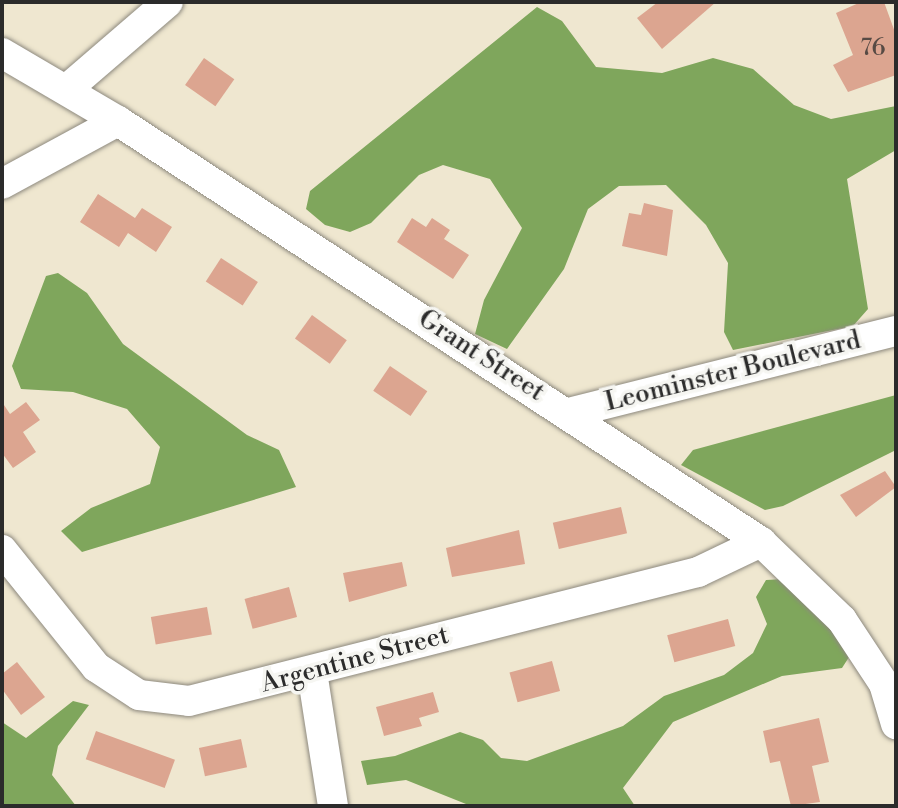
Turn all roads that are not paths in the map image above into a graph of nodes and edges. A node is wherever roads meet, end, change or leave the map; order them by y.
1 (168, 2) edge
2 (2, 54) edge
3 (67, 89) junction
4 (118, 121) junction
5 (2, 184) edge
6 (896, 331) edge
7 (569, 413) junction
8 (761, 542) junction
9 (2, 550) edge
10 (312, 672) junction
11 (890, 680) edge
12 (896, 724) edge
13 (333, 806) edge

1 - 3 street
2 - 3 street, Grant Street
3 - 4 street, Grant Street
4 - 5 street
4 - 7 street, Grant Street
6 - 7 street, Leominster Boulevard
7 - 8 street, Grant Street
8 - 10 street, Argentine Street
8 - 11 street, Grant Street
9 - 10 street, Argentine Street
10 - 13 street
11 - 12 street, Grant Street

